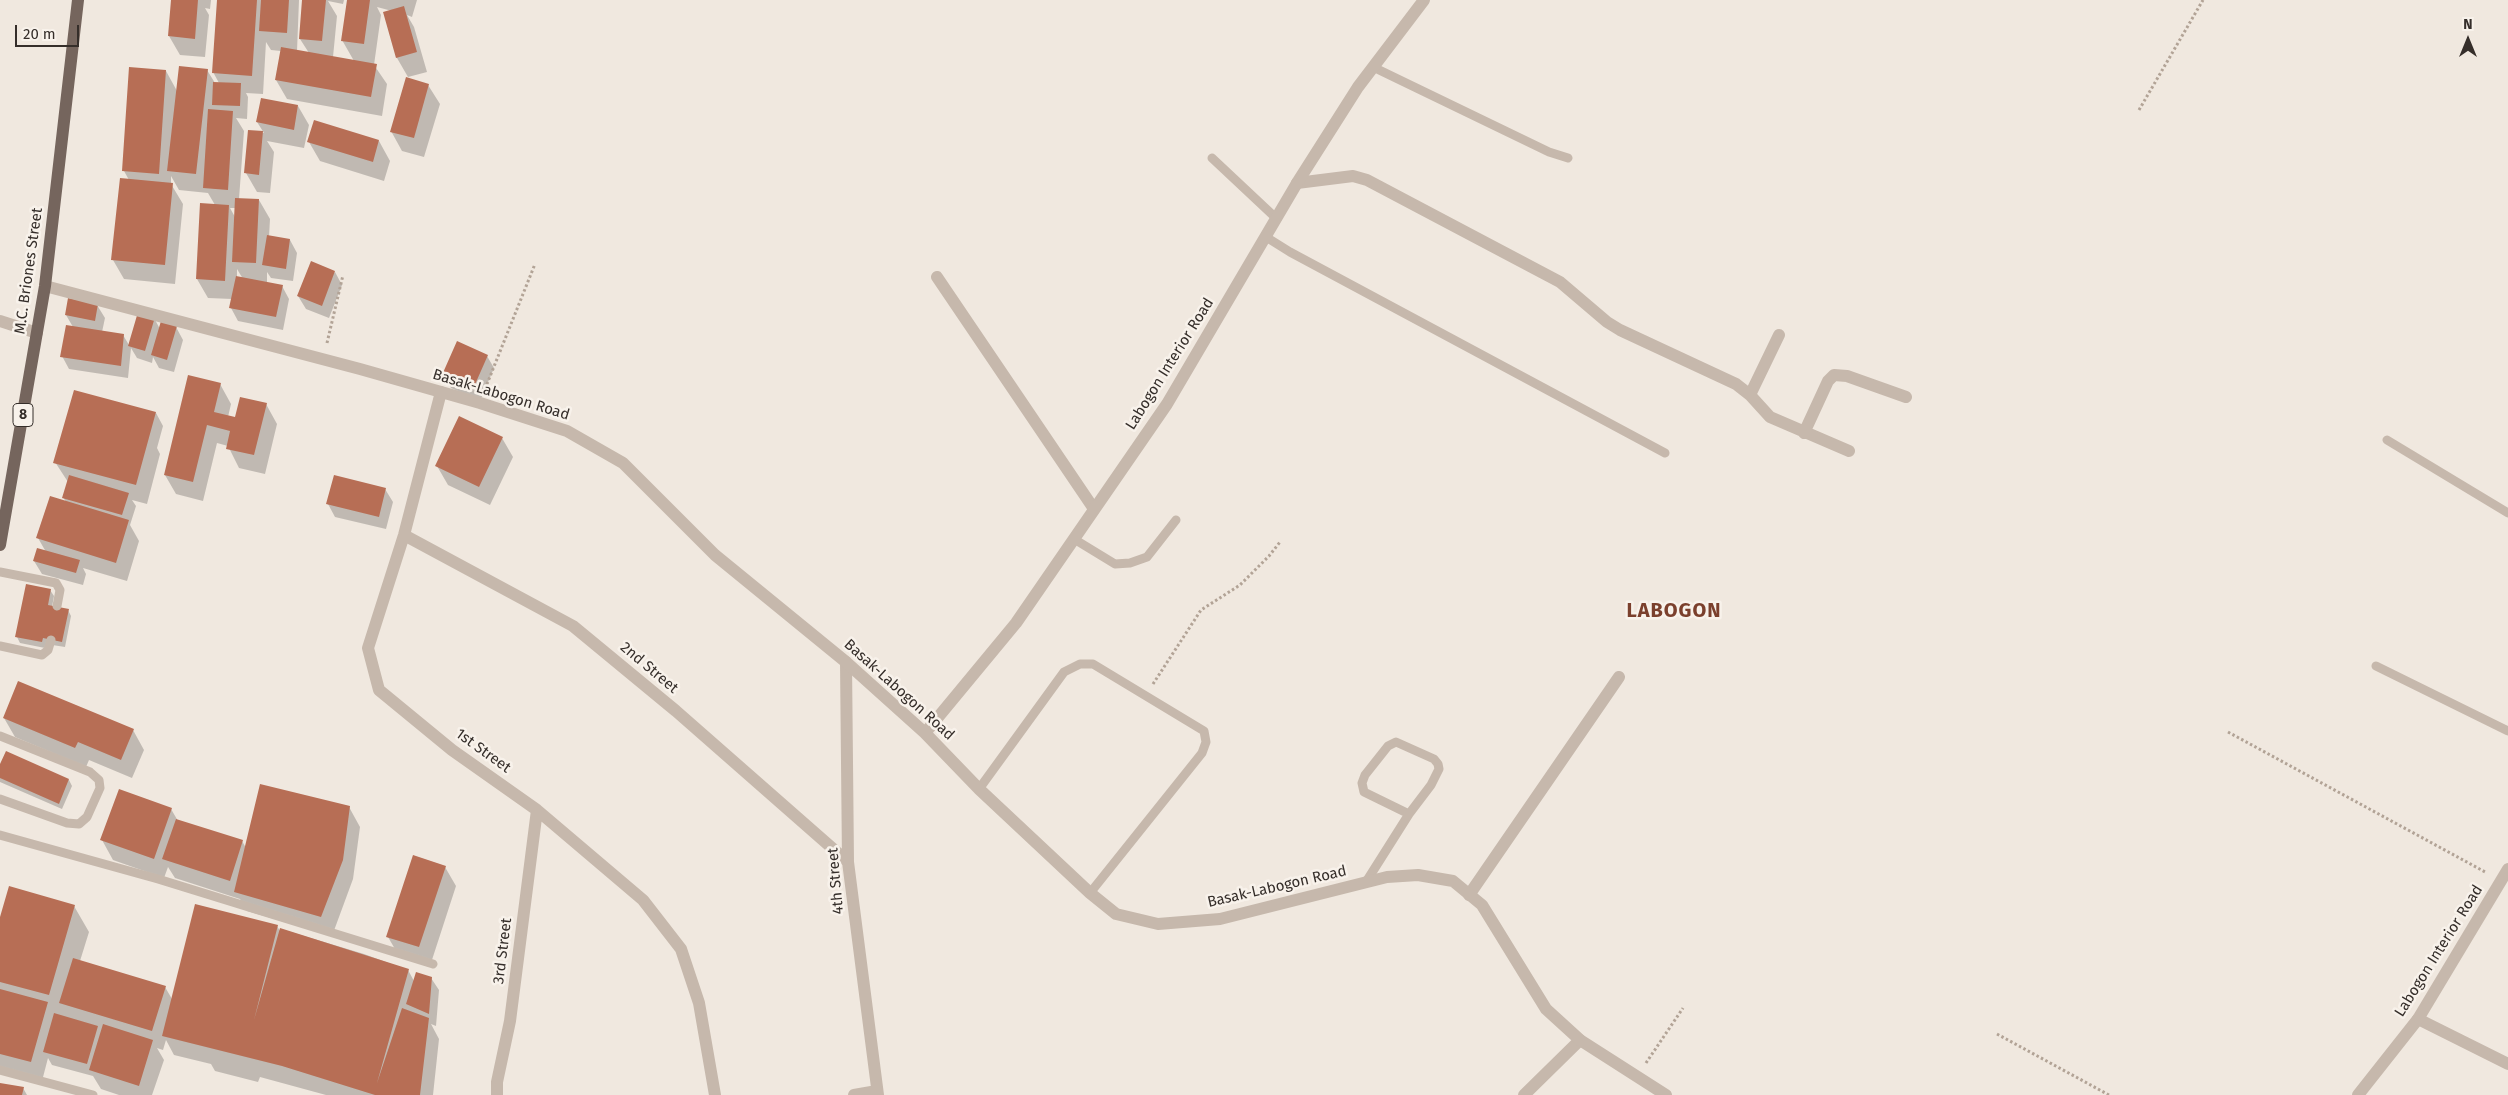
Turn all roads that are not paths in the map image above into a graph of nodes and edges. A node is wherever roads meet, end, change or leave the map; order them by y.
1 (78, 0) edge
2 (1424, 0) edge
3 (1373, 67) junction
4 (1212, 158) dead end
5 (1568, 158) dead end
6 (1297, 183) junction
7 (1277, 219) junction
8 (1266, 237) junction
9 (937, 277) dead end
10 (45, 286) junction
11 (0, 322) edge
12 (37, 333) junction
13 (1779, 335) dead end
14 (442, 392) junction
15 (1750, 395) junction
16 (1906, 397) dead end
17 (1804, 433) junction
18 (2387, 440) dead end
19 (1849, 451) dead end
20 (1665, 453) dead end
21 (1094, 510) junction
22 (2508, 513) edge
23 (1176, 520) dead end
24 (404, 534) junction
25 (1074, 539) junction
26 (0, 545) edge
27 (0, 572) edge
28 (57, 606) dead end
29 (51, 640) dead end
30 (0, 646) edge
31 (846, 662) junction
32 (2376, 666) dead end
33 (1619, 677) dead end
34 (2508, 731) edge
35 (925, 733) junction
36 (0, 736) edge
37 (979, 789) junction
38 (0, 799) edge
39 (538, 810) junction
40 (1409, 814) junction
41 (0, 835) edge
42 (848, 862) junction
43 (2508, 869) edge
44 (1366, 882) junction
45 (1090, 893) junction
46 (1469, 895) junction
47 (433, 964) dead end
48 (2418, 1019) junction
49 (1580, 1040) junction
50 (2508, 1064) edge
51 (0, 1070) edge
52 (878, 1093) edge
53 (92, 1095) edge
54 (497, 1095) edge
55 (715, 1095) edge
56 (854, 1095) edge
57 (1524, 1095) edge
58 (1666, 1095) edge
59 (2358, 1095) edge

1 - 10 main road, M.C. Briones Street / 8
2 - 3 street, Labogon Interior Road
3 - 5 lane
3 - 6 street, Labogon Interior Road
4 - 7 lane
6 - 7 street, Labogon Interior Road
6 - 15 street
7 - 8 street, Labogon Interior Road
8 - 20 lane
8 - 21 street, Labogon Interior Road
9 - 21 street
10 - 12 main road, M.C. Briones Street / 8
10 - 14 street, Basak-Labogon Road
11 - 12 street
12 - 26 main road, M.C. Briones Street / 8
13 - 15 street
14 - 24 street, 1st Street
14 - 31 street, Basak-Labogon Road
15 - 17 street
16 - 17 street
17 - 19 street
18 - 22 lane
21 - 25 street, Labogon Interior Road
23 - 25 lane
24 - 39 street, 1st Street
24 - 42 street, 2nd Street
25 - 35 street, Labogon Interior Road
27 - 28 lane
29 - 30 lane
31 - 35 street, Basak-Labogon Road
31 - 42 street, 4th Street
32 - 34 lane
33 - 46 street
35 - 37 street, Basak-Labogon Road
36 - 38 lane
37 - 45 street, Basak-Labogon Road
37 - 45 lane
39 - 54 street, 3rd Street
39 - 55 street, 1st Street
40 - 40 lane
40 - 44 lane
41 - 47 lane
42 - 52 street, 4th Street
43 - 48 street, Labogon Interior Road
44 - 45 street, Basak-Labogon Road
44 - 46 street, Basak-Labogon Road
46 - 49 street, Basak-Labogon Road
48 - 50 street
48 - 59 street, Labogon Interior Road
49 - 57 street
49 - 58 street, Basak-Labogon Road
51 - 53 lane
52 - 56 street

